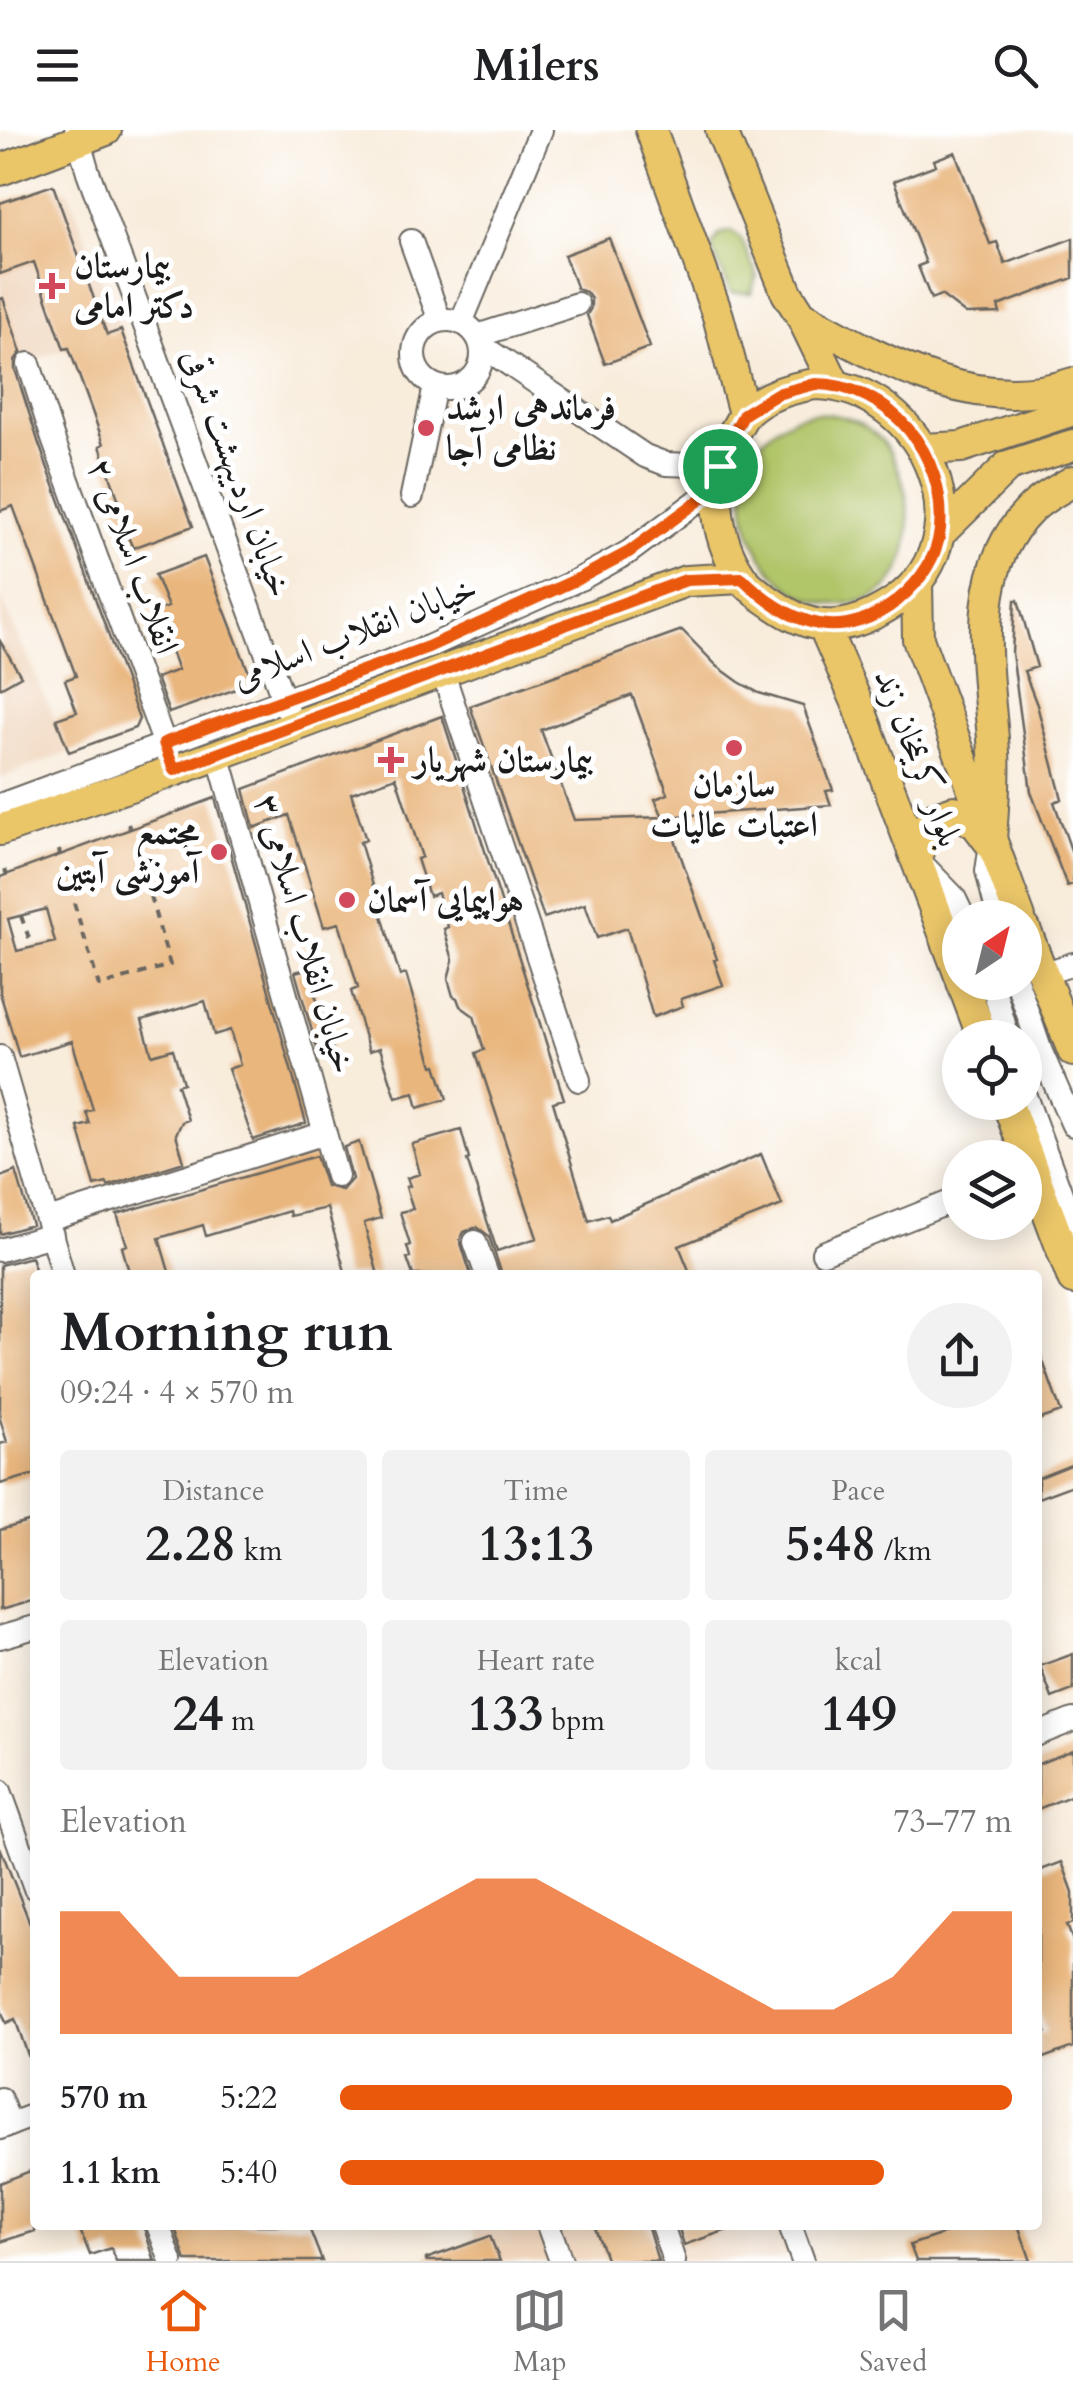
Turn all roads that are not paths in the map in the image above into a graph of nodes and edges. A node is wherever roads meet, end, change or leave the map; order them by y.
1 (541, 130) edge
2 (652, 130) edge
3 (721, 130) edge
4 (87, 133) edge
5 (0, 170) edge
6 (411, 241) dead end
7 (578, 304) dead end
8 (801, 315) junction
9 (465, 331) junction
10 (29, 364) dead end
11 (1073, 383) edge
12 (835, 384) junction
13 (436, 386) junction
14 (1073, 410) edge
15 (744, 414) junction
16 (1073, 445) edge
17 (923, 449) junction
18 (718, 477) junction
19 (1073, 481) edge
20 (412, 496) dead end
21 (940, 532) junction
22 (742, 578) junction
23 (917, 582) junction
24 (822, 625) junction
25 (442, 670) junction
26 (289, 714) junction
27 (218, 754) junction
28 (169, 757) junction
29 (0, 805) edge
30 (0, 830) edge
31 (991, 844) junction
32 (917, 859) junction
33 (955, 900) edge
34 (994, 900) edge
35 (1013, 900) edge
36 (942, 927) edge
37 (1073, 964) edge
38 (1042, 974) edge
39 (1042, 998) edge
40 (1033, 1000) edge
41 (1073, 1051) edge
42 (0, 1057) edge
43 (579, 1080) dead end
44 (1034, 1120) edge
45 (1073, 1125) edge
46 (325, 1134) junction
47 (337, 1176) dead end
48 (942, 1205) edge
49 (1042, 1205) edge
50 (1073, 1226) edge
51 (50, 1227) junction
52 (476, 1242) dead end
53 (0, 1250) edge
54 (823, 1253) dead end
55 (63, 1270) edge
56 (485, 1270) edge
57 (1073, 1280) edge
58 (30, 1628) edge
59 (0, 1637) edge
60 (1073, 1720) edge
61 (1042, 1732) edge
62 (0, 1791) edge
63 (30, 1874) edge
64 (0, 2098) edge
65 (30, 2117) edge
66 (5, 2126) edge
67 (160, 2230) edge
68 (550, 2230) edge
69 (664, 2230) edge
70 (792, 2230) edge
71 (171, 2261) edge
72 (561, 2261) edge
73 (674, 2261) edge
74 (803, 2261) edge

1 - 9 street
2 - 15 main road
3 - 8 main road
4 - 5 main road
4 - 26 street, خیابان اردیبهشت شرقی
6 - 9 street
7 - 9 street
8 - 11 main road
8 - 12 main road
9 - 13 street
9 - 13 street
9 - 18 street
10 - 28 street, ۲ انقلاب اسلامی
12 - 15 main road
12 - 17 main road
13 - 20 street
14 - 17 main road
15 - 18 main road
16 - 21 main road
17 - 21 main road
18 - 22 main road
18 - 26 street, خیابان انقلاب اسلامی
19 - 31 main road
21 - 23 main road
22 - 24 main road
22 - 25 main road
23 - 24 main road
23 - 31 main road, بلوار کریمخان زند
24 - 32 main road, بلوار کریمخان زند
25 - 26 main road
25 - 43 street
26 - 27 main road
26 - 28 street, خیابان انقلاب اسلامی
27 - 28 main road
27 - 46 street, خیابان انقلاب اسلامی ۳
28 - 29 street, خیابان انقلاب اسلامی
28 - 30 main road
31 - 32 main road
31 - 34 street
31 - 35 main road, بلوار کریمخان زند
32 - 33 street
32 - 36 main road, بلوار کریمخان زند
37 - 38 street
39 - 41 main road
40 - 45 street
42 - 51 street
44 - 50 street
46 - 47 street, خیابان انقلاب اسلامی ۳
46 - 51 street
48 - 54 street
49 - 57 main road
51 - 53 street
51 - 55 street
52 - 56 street
58 - 59 street
60 - 61 street
62 - 63 street
64 - 66 street
65 - 66 street
67 - 71 street
68 - 72 street
69 - 73 street
70 - 74 street

